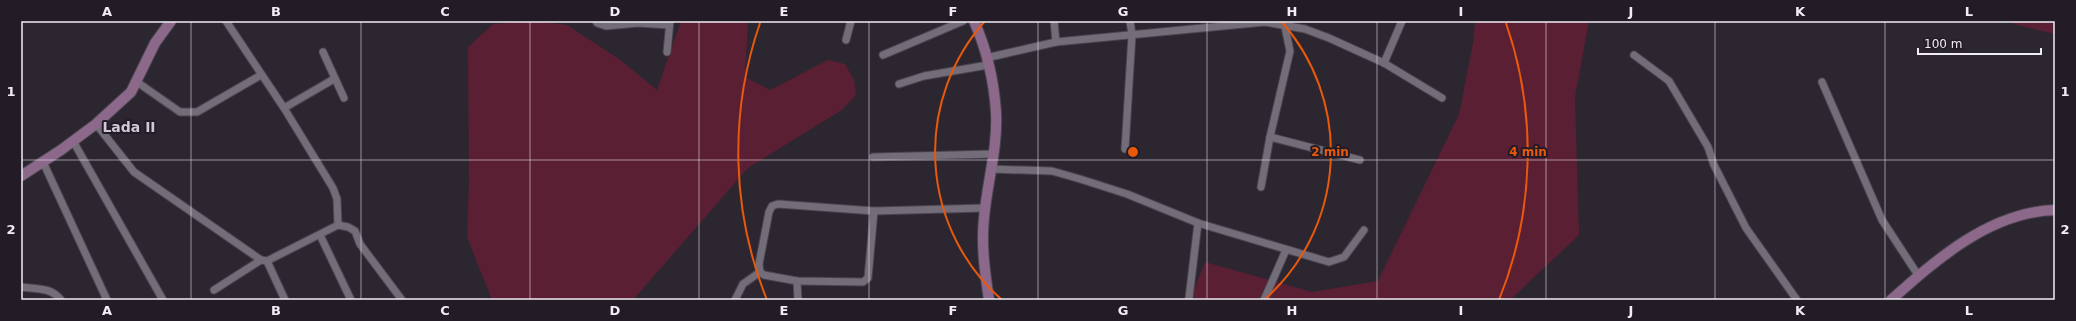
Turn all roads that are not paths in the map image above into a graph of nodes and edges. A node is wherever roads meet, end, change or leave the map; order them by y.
1 (171, 21) edge
2 (226, 21) edge
3 (596, 21) edge
4 (851, 21) edge
5 (963, 21) edge
6 (974, 21) edge
7 (1054, 21) edge
8 (1130, 21) edge
9 (1402, 21) edge
10 (1265, 22) edge
11 (670, 23) edge
12 (1285, 27) junction
13 (1132, 35) junction
14 (846, 40) dead end
15 (1056, 42) junction
16 (323, 52) dead end
17 (667, 52) dead end
18 (883, 55) dead end
19 (1634, 55) dead end
20 (987, 62) junction
21 (1384, 63) junction
22 (261, 75) junction
23 (334, 79) junction
24 (137, 82) junction
25 (1822, 82) dead end
26 (899, 84) dead end
27 (344, 98) dead end
28 (1442, 98) dead end
29 (284, 108) junction
30 (96, 124) junction
31 (1270, 137) junction
32 (73, 141) junction
33 (1125, 149) dead end
34 (993, 154) junction
35 (873, 157) dead end
36 (1360, 160) dead end
37 (44, 162) junction
38 (990, 169) junction
39 (21, 176) edge
40 (1261, 187) dead end
41 (985, 208) junction
42 (2055, 210) edge
43 (874, 211) junction
44 (1198, 223) junction
45 (338, 225) junction
46 (1364, 230) dead end
47 (320, 235) junction
48 (1286, 250) junction
49 (264, 261) junction
50 (760, 272) junction
51 (1918, 275) junction
52 (797, 281) junction
53 (21, 287) edge
54 (214, 290) dead end
55 (1189, 298) dead end
56 (61, 300) edge
57 (107, 300) edge
58 (163, 300) edge
59 (285, 300) edge
60 (351, 300) edge
61 (402, 300) edge
62 (735, 300) edge
63 (798, 300) edge
64 (989, 300) edge
65 (1264, 300) edge
66 (1797, 300) edge
67 (1891, 300) edge

1 - 24 street
2 - 22 street
3 - 11 street
4 - 14 street
5 - 18 street
6 - 20 street
7 - 15 street
8 - 13 street
9 - 21 street
10 - 12 street
10 - 13 street
11 - 17 street
12 - 21 street
12 - 31 street
13 - 15 street
13 - 33 street
15 - 20 street
16 - 23 street
19 - 66 street
20 - 26 street
20 - 34 street
21 - 28 street
22 - 24 street
22 - 29 street
23 - 27 street
23 - 29 street
24 - 30 street
25 - 51 street
29 - 45 street
30 - 32 street
30 - 49 street
31 - 36 street
31 - 40 street
32 - 37 street
32 - 58 street
34 - 35 street
34 - 38 street
37 - 39 street
37 - 57 street
38 - 41 street
38 - 44 street
41 - 43 street
41 - 64 street
42 - 51 street
43 - 50 street
43 - 52 street
44 - 48 street
44 - 55 street
45 - 47 street
45 - 61 street
46 - 48 street
47 - 49 street
47 - 60 street
48 - 65 street
49 - 54 street
49 - 59 street
50 - 52 street
50 - 62 street
51 - 67 street
52 - 63 street
53 - 56 street

